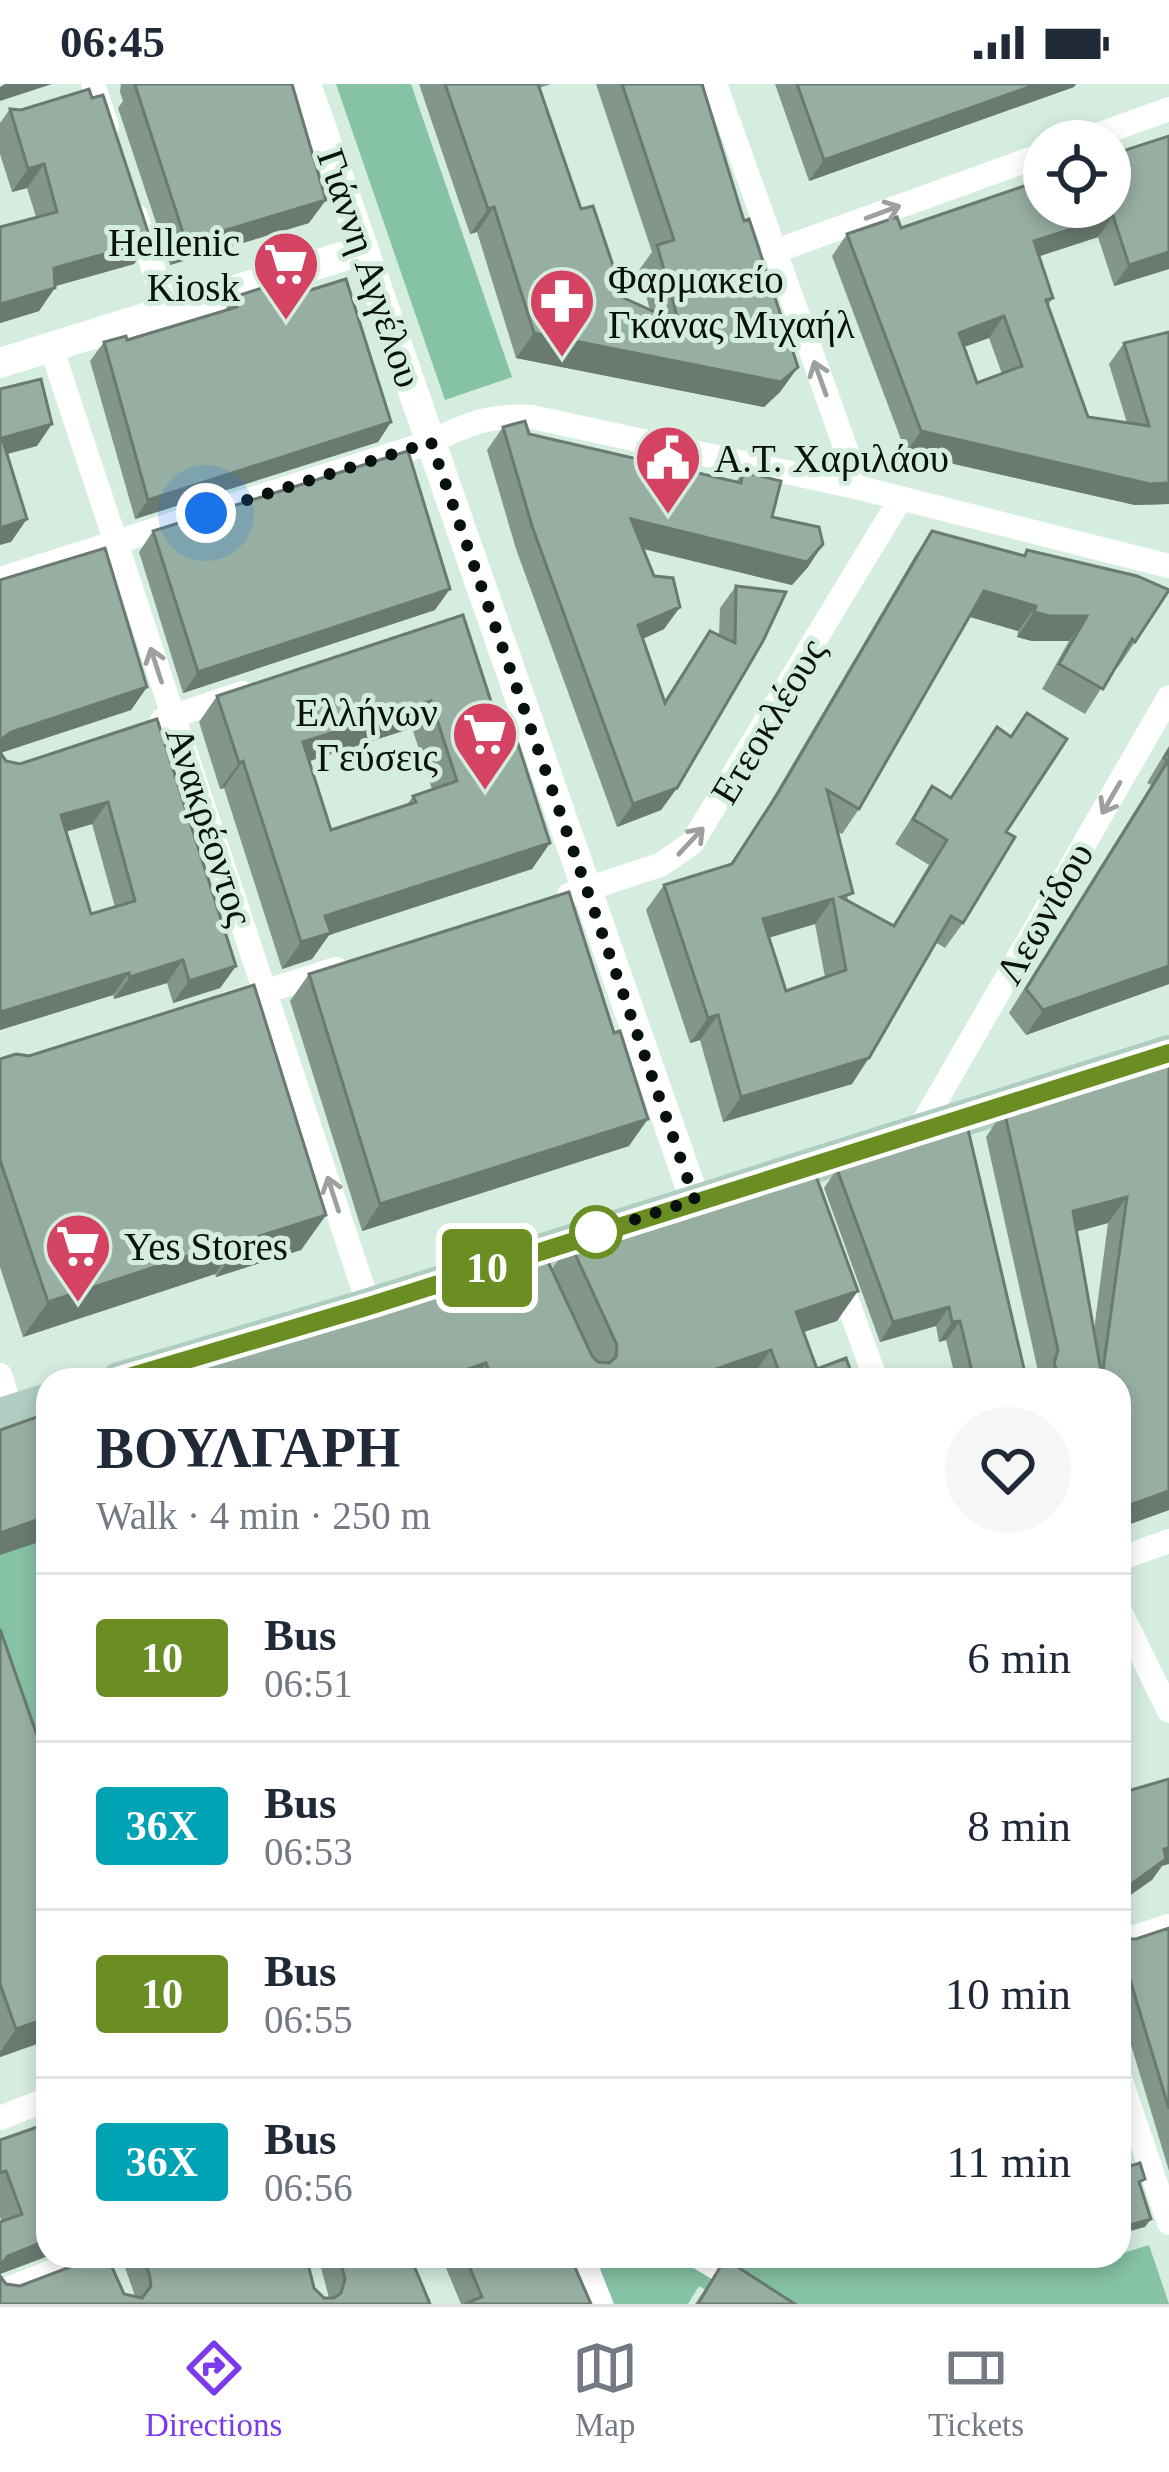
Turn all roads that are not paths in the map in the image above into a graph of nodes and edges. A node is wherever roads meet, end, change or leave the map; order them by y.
1 (306, 84) edge
2 (715, 84) edge
3 (92, 87) edge
4 (1169, 109) edge
5 (1131, 123) edge
6 (116, 154) edge
7 (1023, 162) edge
8 (130, 199) edge
9 (364, 250) junction
10 (773, 252) junction
11 (167, 311) junction
12 (51, 347) junction
13 (0, 363) edge
14 (431, 442) junction
15 (860, 488) junction
16 (901, 498) junction
17 (116, 542) junction
18 (1169, 566) edge
19 (0, 579) edge
20 (264, 686) edge
21 (1169, 697) edge
22 (173, 716) junction
23 (130, 730) edge
24 (587, 890) junction
25 (544, 903) edge
26 (351, 964) edge
27 (265, 991) junction
28 (199, 1012) edge
29 (1169, 1053) edge
30 (919, 1130) junction
31 (695, 1200) junction
32 (830, 1253) edge
33 (369, 1306) junction
34 (160, 1368) edge
35 (872, 1368) edge
36 (0, 1375) edge
37 (36, 1405) edge
38 (6, 1414) edge
39 (1169, 1541) edge
40 (1131, 1555) edge
41 (1131, 1633) edge
42 (1169, 1711) edge
43 (1169, 1926) edge
44 (1131, 1938) edge
45 (36, 2106) edge
46 (1131, 2110) edge
47 (2, 2112) edge
48 (1169, 2223) edge
49 (78, 2268) edge
50 (586, 2268) edge
51 (711, 2268) edge
52 (0, 2292) edge
53 (601, 2304) edge
54 (771, 2304) edge

1 - 9 street, Γιάννη Αγγέλου
2 - 10 street
3 - 6 street
4 - 5 street
10 -> 7 street
8 - 11 street
9 - 11 street
9 - 14 street, Γιάννη Αγγέλου
15 -> 10 street
11 - 12 street
12 - 13 street
12 - 17 street, Ανακρέοντος
14 - 15 street
14 - 17 street
14 - 24 street, Γιάννη Αγγέλου
15 - 16 street
16 - 18 street
24 -> 16 street, Ετεοκλέους
17 - 19 street
22 -> 17 street, Ανακρέοντος
20 - 22 street
21 -> 30 street, Λεωνίδου
22 - 23 street
22 - 27 street, Ανακρέοντος
24 - 25 street, Ετεοκλέους
24 - 31 street, Γιάννη Αγγέλου
26 - 27 street
27 - 28 street
33 -> 27 street, Ανακρέοντος
29 - 30 main road
30 - 31 main road
31 - 33 main road
32 - 35 street
33 - 34 main road
36 - 38 street
37 - 38 main road
39 - 40 street
41 - 42 street
43 - 44 street
45 - 47 street
46 - 48 street
49 - 52 street
50 - 53 street
51 - 54 street

